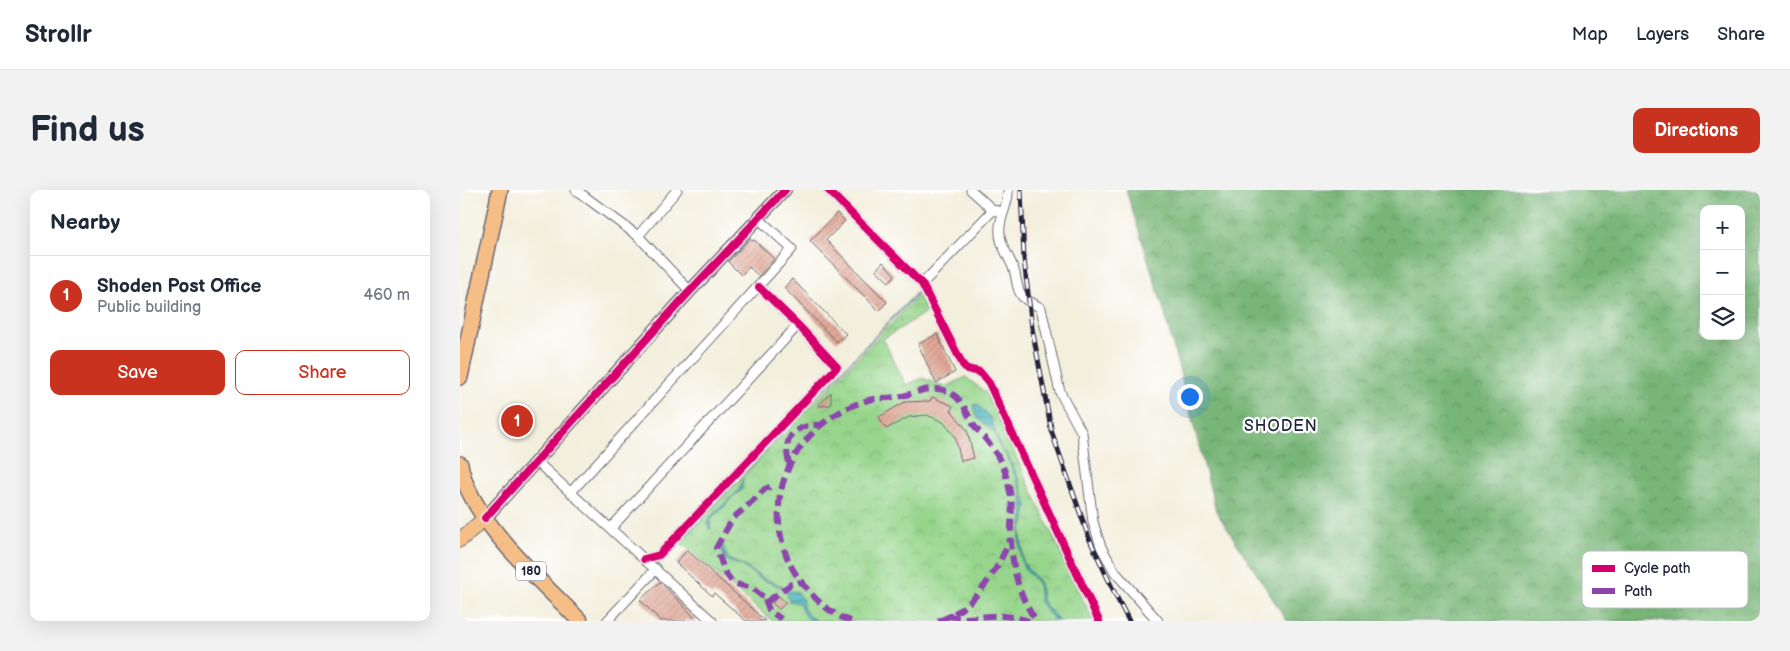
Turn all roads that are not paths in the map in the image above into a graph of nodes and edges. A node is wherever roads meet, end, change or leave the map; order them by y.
1 (500, 190) edge
2 (576, 190) edge
3 (677, 190) edge
4 (785, 190) edge
5 (828, 190) edge
6 (971, 190) edge
7 (1008, 190) edge
8 (998, 211) junction
9 (758, 218) junction
10 (638, 236) junction
11 (922, 284) junction
12 (759, 287) junction
13 (690, 291) junction
14 (798, 325) junction
15 (460, 377) edge
16 (537, 462) junction
17 (460, 464) edge
18 (570, 492) junction
19 (485, 518) junction
20 (611, 528) junction
21 (460, 540) edge
22 (644, 559) junction
23 (656, 569) junction
24 (580, 621) edge
25 (607, 621) edge
26 (712, 621) edge
27 (1099, 621) edge
28 (1158, 621) edge

1 - 15 highway
2 - 10 street
3 - 10 street
4 - 9 street
5 - 11 street
6 - 8 street
7 - 8 street
8 - 11 street
8 - 28 street
9 - 12 street
9 - 13 street
10 - 13 street
11 - 27 street
12 - 14 street
12 - 18 street
13 - 16 street
14 - 20 street
14 - 22 street
16 - 18 street
16 - 19 street
17 - 19 highway, 180
18 - 20 street
19 - 21 main road
19 - 24 highway, 180
20 - 22 street
22 - 23 street
23 - 25 street
23 - 26 street

